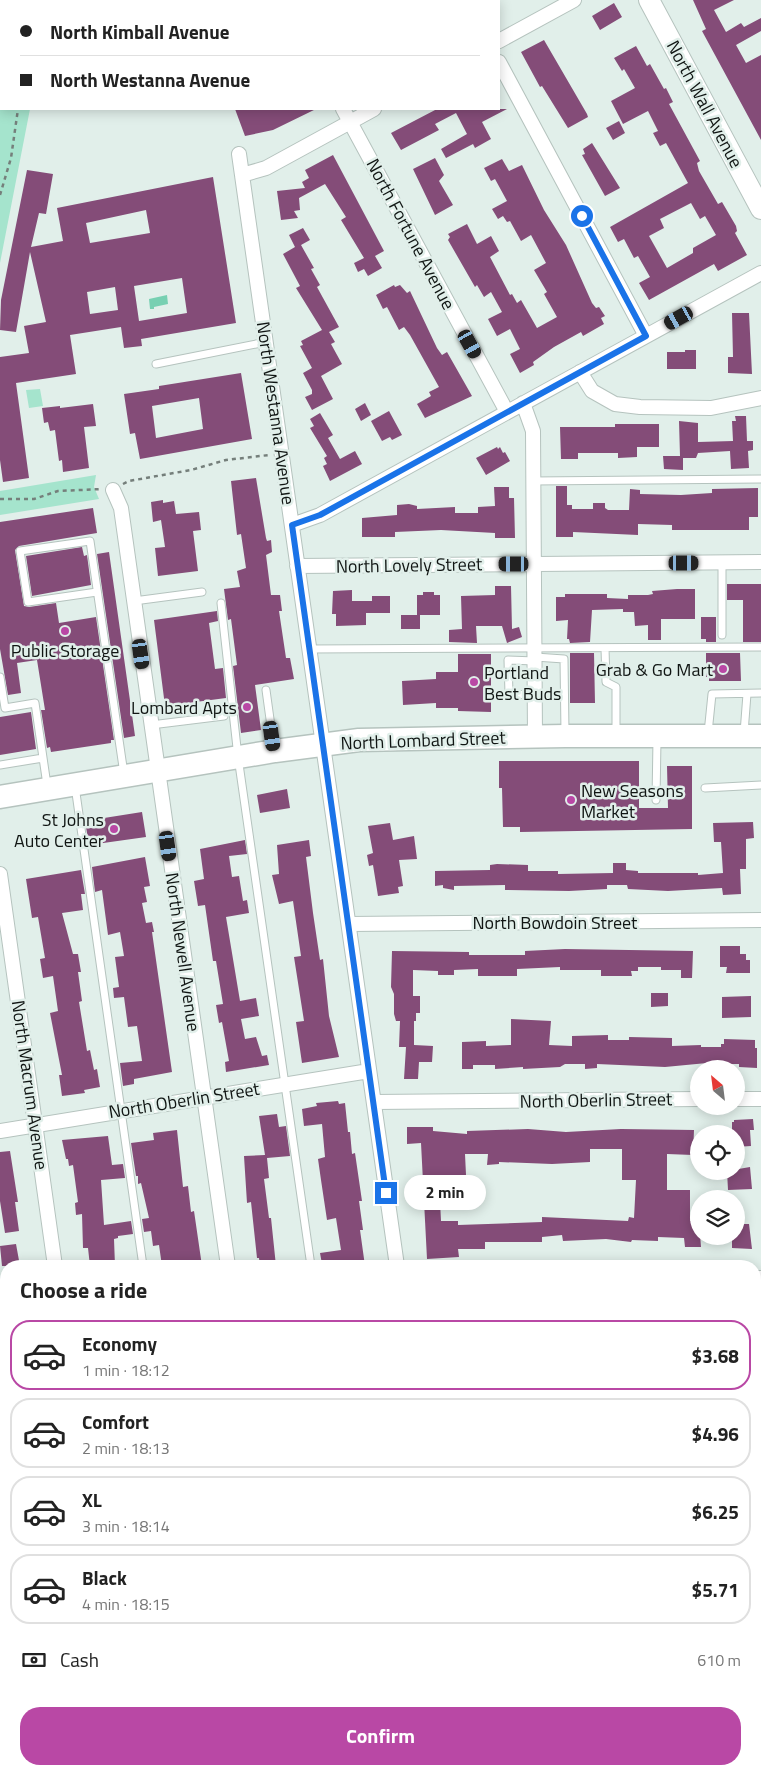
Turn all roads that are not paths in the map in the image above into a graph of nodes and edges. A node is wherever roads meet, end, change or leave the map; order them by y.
1 (574, 0) edge
2 (649, 0) edge
3 (500, 40) edge
4 (500, 64) edge
5 (344, 110) edge
6 (372, 110) edge
7 (350, 122) junction
8 (239, 154) dead end
9 (242, 175) junction
10 (761, 209) edge
11 (761, 273) edge
12 (646, 336) junction
13 (266, 342) junction
14 (156, 364) dead end
15 (580, 372) junction
16 (761, 398) edge
17 (523, 403) junction
18 (507, 412) junction
19 (761, 479) edge
20 (533, 481) junction
21 (113, 490) road end
22 (292, 525) junction
23 (722, 562) junction
24 (761, 562) edge
25 (534, 564) junction
26 (298, 566) junction
27 (97, 592) junction
28 (202, 592) dead end
29 (134, 601) junction
30 (221, 603) dead end
31 (722, 635) dead end
32 (761, 647) edge
33 (605, 648) junction
34 (309, 649) junction
35 (535, 656) junction
36 (0, 677) edge
37 (266, 690) dead end
38 (747, 694) junction
39 (761, 694) edge
40 (535, 695) junction
41 (2, 708) edge
42 (224, 716) dead end
43 (152, 725) junction
44 (535, 736) junction
45 (565, 736) junction
46 (616, 736) junction
47 (657, 736) junction
48 (707, 736) junction
49 (752, 736) edge
50 (322, 743) junction
51 (274, 751) junction
52 (238, 757) junction
53 (43, 758) junction
54 (0, 765) edge
55 (158, 771) junction
56 (125, 776) junction
57 (75, 784) junction
58 (761, 785) edge
59 (705, 788) dead end
60 (48, 789) junction
61 (0, 797) edge
62 (656, 800) dead end
63 (0, 874) edge
64 (761, 920) edge
65 (349, 924) junction
66 (369, 1071) junction
67 (286, 1083) junction
68 (204, 1096) junction
69 (690, 1099) edge
70 (745, 1099) edge
71 (761, 1099) edge
72 (374, 1102) junction
73 (121, 1110) junction
74 (36, 1125) junction
75 (0, 1131) edge
76 (54, 1260) edge
77 (141, 1260) edge
78 (227, 1260) edge
79 (310, 1260) edge
80 (396, 1260) edge

1 - 3 street
2 - 10 street, North Wall Avenue
4 - 12 street
5 - 7 street, North Fortune Avenue
6 - 7 street
7 - 9 street
7 - 18 street, North Fortune Avenue
8 - 9 street, North Westanna Avenue
9 - 13 street, North Westanna Avenue
11 - 12 street
12 - 15 street
13 - 14 lane
13 - 22 street, North Westanna Avenue
15 - 16 street
15 - 17 street
17 - 18 street
17 - 20 street
18 - 22 street
19 - 20 lane
20 - 25 street
21 - 29 street, North Newell Avenue
22 - 26 street, North Westanna Avenue
23 - 24 street, North Lovely Street
23 - 25 street, North Lovely Street
23 - 31 lane
25 - 26 street, North Lovely Street
25 - 35 street
26 - 34 street, North Westanna Avenue
27 - 27 lane
27 - 56 lane
28 - 29 lane
29 - 43 street, North Newell Avenue
30 - 52 lane
32 - 33 lane
33 - 35 lane
33 - 46 lane
34 - 35 lane
34 - 50 street, North Westanna Avenue
35 - 40 street
35 - 40 lane
35 - 45 lane
36 - 41 lane
37 - 51 lane
38 - 39 lane
38 - 48 lane
38 - 49 lane
40 - 44 street
41 - 53 lane
42 - 43 lane
43 - 55 street, North Newell Avenue
44 - 45 main road, North Lombard Street
44 - 50 main road, North Lombard Street
45 - 46 main road, North Lombard Street
46 - 47 main road, North Lombard Street
47 - 48 main road, North Lombard Street
47 - 62 lane
48 - 49 main road, North Lombard Street
50 - 51 main road, North Lombard Street
50 - 65 street, North Westanna Avenue
51 - 52 main road, North Lombard Street
52 - 55 main road, North Lombard Street
52 - 67 lane
53 - 54 lane
53 - 60 lane
55 - 56 main road, North Lombard Street
55 - 68 street, North Newell Avenue
56 - 57 main road, North Lombard Street
57 - 60 main road, North Lombard Street
57 - 73 lane
58 - 59 lane
60 - 61 main road, North Lombard Street
63 - 74 street, North Macrum Avenue
64 - 65 street, North Bowdoin Street
65 - 66 street, North Westanna Avenue
66 - 67 street, North Oberlin Street
66 - 72 street, North Westanna Avenue
67 - 68 street, North Oberlin Street
67 - 79 lane
68 - 73 street, North Oberlin Street
68 - 78 street, North Newell Avenue
69 - 72 street, North Oberlin Street
70 - 71 street
72 - 80 street, North Westanna Avenue
73 - 74 street, North Oberlin Street
73 - 77 lane
74 - 75 street, North Oberlin Street
74 - 76 street, North Macrum Avenue

